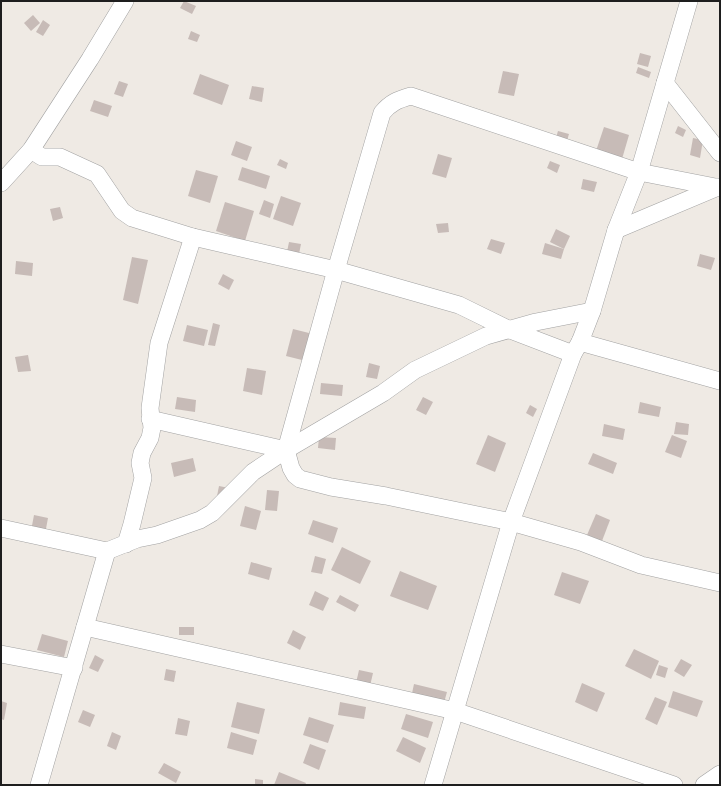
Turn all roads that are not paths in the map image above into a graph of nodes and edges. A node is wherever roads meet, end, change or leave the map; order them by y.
1 (125, 1) edge
2 (688, 1) edge
3 (665, 83) junction
4 (31, 150) junction
5 (720, 153) edge
6 (639, 172) junction
7 (1, 183) edge
8 (719, 188) edge
9 (616, 230) junction
10 (193, 237) junction
11 (336, 270) junction
12 (592, 311) junction
13 (510, 330) junction
14 (577, 348) junction
15 (720, 381) edge
16 (150, 419) junction
17 (280, 454) junction
18 (511, 522) junction
19 (1, 528) edge
20 (126, 544) junction
21 (107, 551) junction
22 (720, 583) edge
23 (86, 627) junction
24 (1, 654) edge
25 (74, 668) junction
26 (455, 711) junction
27 (720, 774) edge
28 (39, 785) edge
29 (433, 785) edge
30 (674, 785) edge
31 (704, 785) edge

1 - 4 street
2 - 3 street
3 - 5 street
3 - 6 street
4 - 7 street
4 - 10 street
6 - 8 street
6 - 9 street
6 - 11 street
8 - 9 street
9 - 12 street
10 - 11 street
10 - 16 street
11 - 13 street
11 - 17 street
12 - 13 street
12 - 14 street
13 - 14 street
13 - 17 street
14 - 15 street
14 - 18 street
16 - 17 street
16 - 20 street
17 - 18 street
17 - 20 street
18 - 22 street
18 - 26 street
19 - 21 street
20 - 21 street
21 - 23 street
23 - 25 street
23 - 26 street
24 - 25 street
25 - 28 street
26 - 29 street
26 - 30 street
27 - 31 street

